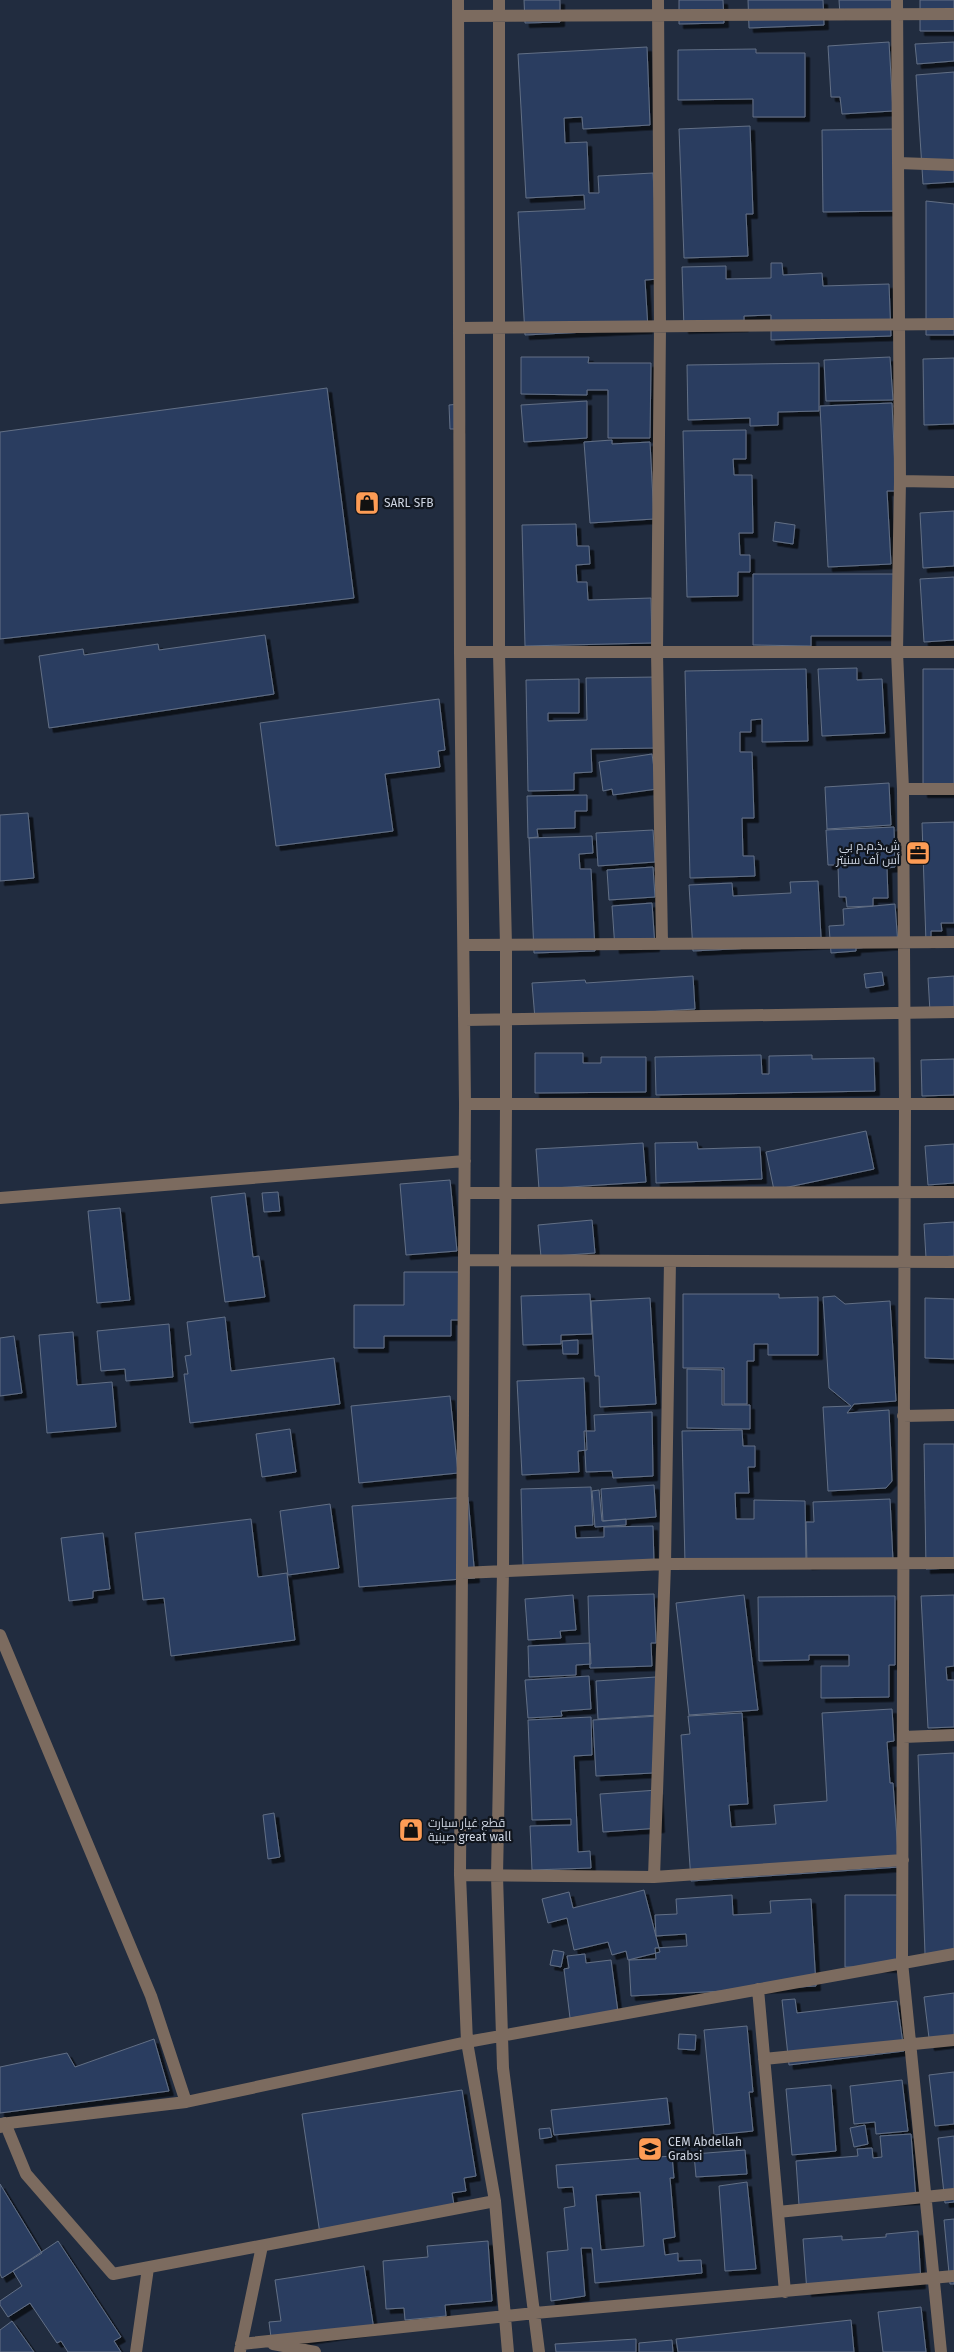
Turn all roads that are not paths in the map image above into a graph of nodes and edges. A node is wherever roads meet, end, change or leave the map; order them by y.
1 (458, 0) edge
2 (499, 0) edge
3 (658, 0) edge
4 (897, 0) edge
5 (897, 14) junction
6 (954, 14) edge
7 (658, 15) junction
8 (458, 16) junction
9 (499, 16) junction
10 (898, 163) junction
11 (954, 165) edge
12 (954, 324) edge
13 (899, 325) junction
14 (660, 326) junction
15 (459, 328) junction
16 (500, 328) junction
17 (900, 481) junction
18 (954, 482) edge
19 (460, 652) junction
20 (657, 652) junction
21 (897, 652) junction
22 (954, 652) edge
23 (499, 653) junction
24 (903, 789) junction
25 (954, 789) edge
26 (904, 942) junction
27 (954, 942) edge
28 (662, 943) junction
29 (506, 945) junction
30 (465, 946) junction
31 (954, 1012) edge
32 (904, 1013) junction
33 (465, 1020) junction
34 (505, 1020) junction
35 (465, 1104) junction
36 (506, 1104) junction
37 (905, 1104) junction
38 (954, 1104) edge
39 (465, 1161) junction
40 (954, 1192) edge
41 (465, 1193) junction
42 (506, 1193) junction
43 (905, 1193) junction
44 (0, 1198) edge
45 (464, 1260) junction
46 (505, 1261) junction
47 (670, 1261) junction
48 (904, 1262) junction
49 (954, 1262) edge
50 (954, 1415) edge
51 (903, 1416) junction
52 (904, 1563) junction
53 (665, 1564) junction
54 (954, 1564) edge
55 (503, 1571) junction
56 (462, 1573) junction
57 (0, 1635) edge
58 (954, 1735) edge
59 (903, 1737) junction
60 (903, 1860) junction
61 (460, 1875) junction
62 (497, 1876) junction
63 (654, 1877) junction
64 (954, 1954) edge
65 (902, 1962) junction
66 (758, 1989) junction
67 (502, 2036) junction
68 (954, 2040) edge
69 (467, 2042) junction
70 (910, 2044) junction
71 (764, 2059) junction
72 (186, 2102) junction
73 (2, 2125) edge
74 (954, 2194) edge
75 (926, 2196) junction
76 (495, 2201) junction
77 (778, 2212) junction
78 (262, 2246) junction
79 (148, 2268) junction
80 (954, 2276) edge
81 (933, 2278) junction
82 (786, 2292) junction
83 (535, 2313) junction
84 (505, 2316) junction
85 (259, 2342) junction
86 (240, 2348) edge
87 (136, 2352) edge
88 (315, 2352) edge
89 (508, 2352) edge
90 (539, 2352) edge
91 (941, 2352) edge

1 - 8 street
2 - 9 street
3 - 7 street
4 - 5 street
5 - 6 street
5 - 7 street
5 - 10 street
7 - 9 street
7 - 14 street
8 - 9 street
8 - 15 street
9 - 16 street
10 - 11 street
10 - 13 street
12 - 13 street
13 - 14 street
13 - 17 street
14 - 16 street
14 - 20 street
15 - 16 street
15 - 19 street
16 - 23 street
17 - 18 street
17 - 21 street
19 - 23 street
19 - 30 street
20 - 21 street
20 - 23 street
20 - 28 street
21 - 22 street
21 - 24 street
23 - 29 street
24 - 25 street
24 - 26 street
26 - 27 street
26 - 28 street
26 - 32 street
28 - 29 street
29 - 30 street
29 - 34 street
30 - 33 street
31 - 32 street
32 - 34 street
32 - 37 street
33 - 34 street
33 - 35 street
34 - 36 street
35 - 36 street
35 - 39 street
36 - 37 street
36 - 42 street
37 - 38 street
37 - 43 street
39 - 41 street
39 - 44 street
40 - 43 street
41 - 42 street
41 - 45 street
42 - 43 street
42 - 46 street
43 - 48 street
45 - 46 street
45 - 56 street
46 - 47 street
46 - 55 street
47 - 48 street
47 - 53 street
48 - 49 street
48 - 51 street
50 - 51 street
51 - 52 street
52 - 53 street
52 - 54 street
52 - 59 street
53 - 55 street
53 - 63 street
55 - 56 street
55 - 62 street
56 - 61 street
57 - 72 street
58 - 59 street
59 - 60 street
60 - 63 street
60 - 65 street
61 - 62 street
61 - 69 street
62 - 63 street
62 - 67 street
64 - 65 street
65 - 66 street
65 - 70 street
66 - 67 street
66 - 71 street
67 - 69 street
67 - 83 street
68 - 70 street
69 - 72 street
69 - 76 street
70 - 71 street
70 - 75 street
71 - 77 street
72 - 73 street
73 - 79 street
74 - 75 street
75 - 77 street
75 - 81 street
76 - 78 street
76 - 84 street
77 - 82 street
78 - 79 street
78 - 86 street
79 - 87 street
80 - 81 street
81 - 82 street
81 - 91 street
82 - 83 street
83 - 84 street
83 - 90 street
84 - 85 street
84 - 89 street
85 - 86 street
85 - 88 street

